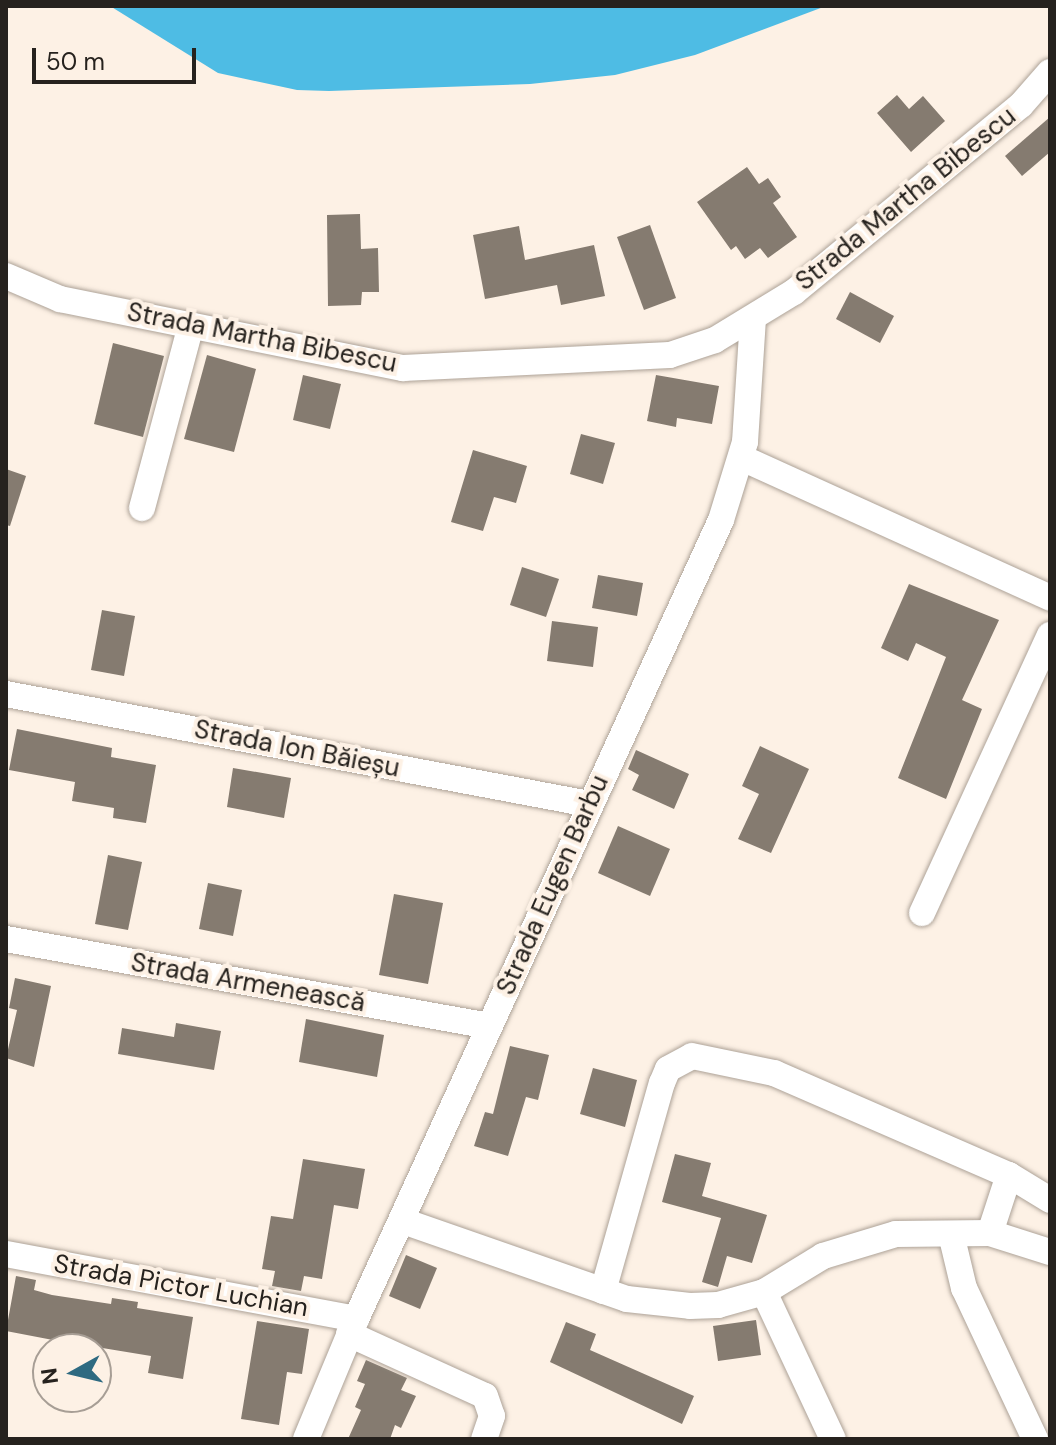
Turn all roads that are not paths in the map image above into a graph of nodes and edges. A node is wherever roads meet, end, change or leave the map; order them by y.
1 (1050, 72) edge
2 (6, 276) edge
3 (753, 318) junction
4 (191, 325) junction
5 (742, 458) junction
6 (142, 508) dead end
7 (1050, 598) edge
8 (1050, 635) edge
9 (6, 694) edge
10 (589, 804) junction
11 (922, 913) dead end
12 (6, 939) edge
13 (489, 1026) junction
14 (1009, 1175) junction
15 (1050, 1200) edge
16 (403, 1221) junction
17 (990, 1233) junction
18 (951, 1234) junction
19 (1050, 1252) edge
20 (6, 1254) edge
21 (603, 1291) junction
22 (764, 1292) junction
23 (353, 1326) junction
24 (306, 1439) edge
25 (484, 1439) edge
26 (833, 1439) edge
27 (1035, 1439) edge

1 - 3 street, Strada Martha Bibescu
2 - 4 street, Strada Martha Bibescu
3 - 4 street, Strada Martha Bibescu
3 - 5 street, Strada Eugen Barbu
4 - 6 street
5 - 7 street
5 - 10 street, Strada Eugen Barbu
8 - 11 street
9 - 10 street, Strada Ion Băieșu
10 - 13 street, Strada Eugen Barbu
12 - 13 street, Strada Armenească
13 - 16 street, Strada Eugen Barbu
14 - 15 street
14 - 17 street
14 - 21 street
16 - 21 street
16 - 23 street, Strada Eugen Barbu
17 - 18 street
17 - 19 street
18 - 22 street
18 - 27 street
20 - 23 street, Strada Pictor Luchian
21 - 22 street
22 - 26 street
23 - 24 street, Strada Eugen Barbu
23 - 25 street, Strada Pictor Luchian

